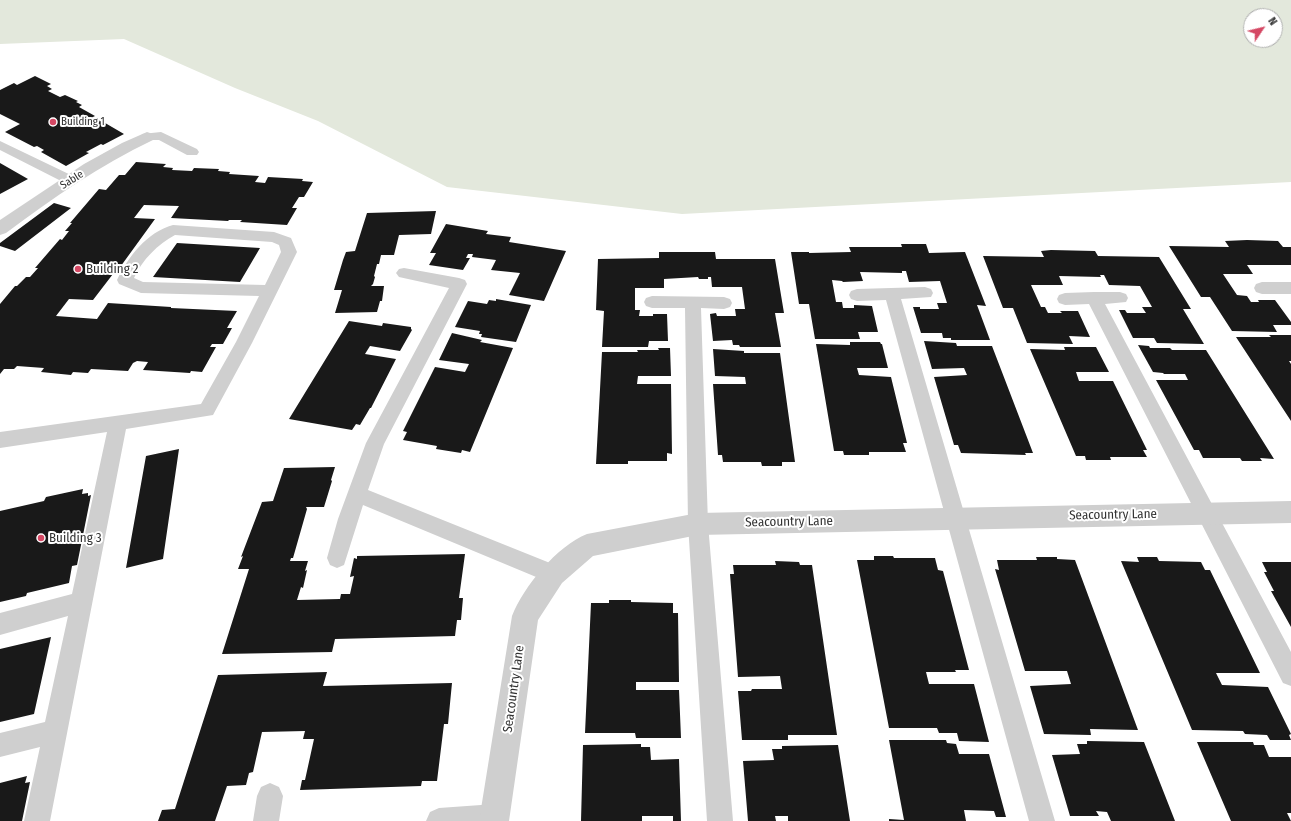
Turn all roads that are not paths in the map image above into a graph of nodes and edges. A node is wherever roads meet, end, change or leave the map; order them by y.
1 (147, 137) joint
2 (0, 145) edge
3 (192, 152) dead end
4 (70, 180) junction
5 (1, 228) edge
6 (404, 273) dead end
7 (1262, 288) dead end
8 (1290, 289) edge
9 (270, 291) junction
10 (925, 293) dead end
11 (857, 294) dead end
12 (892, 294) junction
13 (1065, 298) dead end
14 (1094, 298) junction
15 (1120, 298) dead end
16 (652, 302) dead end
17 (693, 302) junction
18 (724, 302) dead end
19 (118, 423) junction
20 (0, 440) edge
21 (357, 494) junction
22 (1291, 512) edge
23 (1206, 513) junction
24 (955, 518) junction
25 (698, 524) junction
26 (337, 558) dead end
27 (553, 574) junction
28 (82, 602) junction
29 (0, 624) edge
30 (1291, 675) edge
31 (56, 731) junction
32 (0, 745) edge
33 (270, 796) dead end
34 (496, 820) edge
35 (37, 821) edge
36 (266, 821) edge
37 (439, 821) edge
38 (720, 821) edge
39 (1042, 821) edge

1 - 3 lane
1 - 4 street, Sable
2 - 4 lane
4 - 5 street, Sable
6 - 21 lane
7 - 8 lane
9 - 9 lane
9 - 19 lane
10 - 12 lane
11 - 12 lane
12 - 24 lane
13 - 14 lane
14 - 15 lane
14 - 23 lane
16 - 17 lane
17 - 18 lane
17 - 25 lane
19 - 20 lane
19 - 28 lane
21 - 26 lane
21 - 27 lane
22 - 23 street, Seacountry Lane
23 - 24 street, Seacountry Lane
23 - 30 lane
24 - 25 street, Seacountry Lane
24 - 39 lane
25 - 27 street, Seacountry Lane
25 - 38 lane
27 - 34 street, Seacountry Lane
28 - 29 lane
28 - 31 lane
31 - 32 lane
31 - 35 lane
33 - 36 lane
34 - 37 lane

